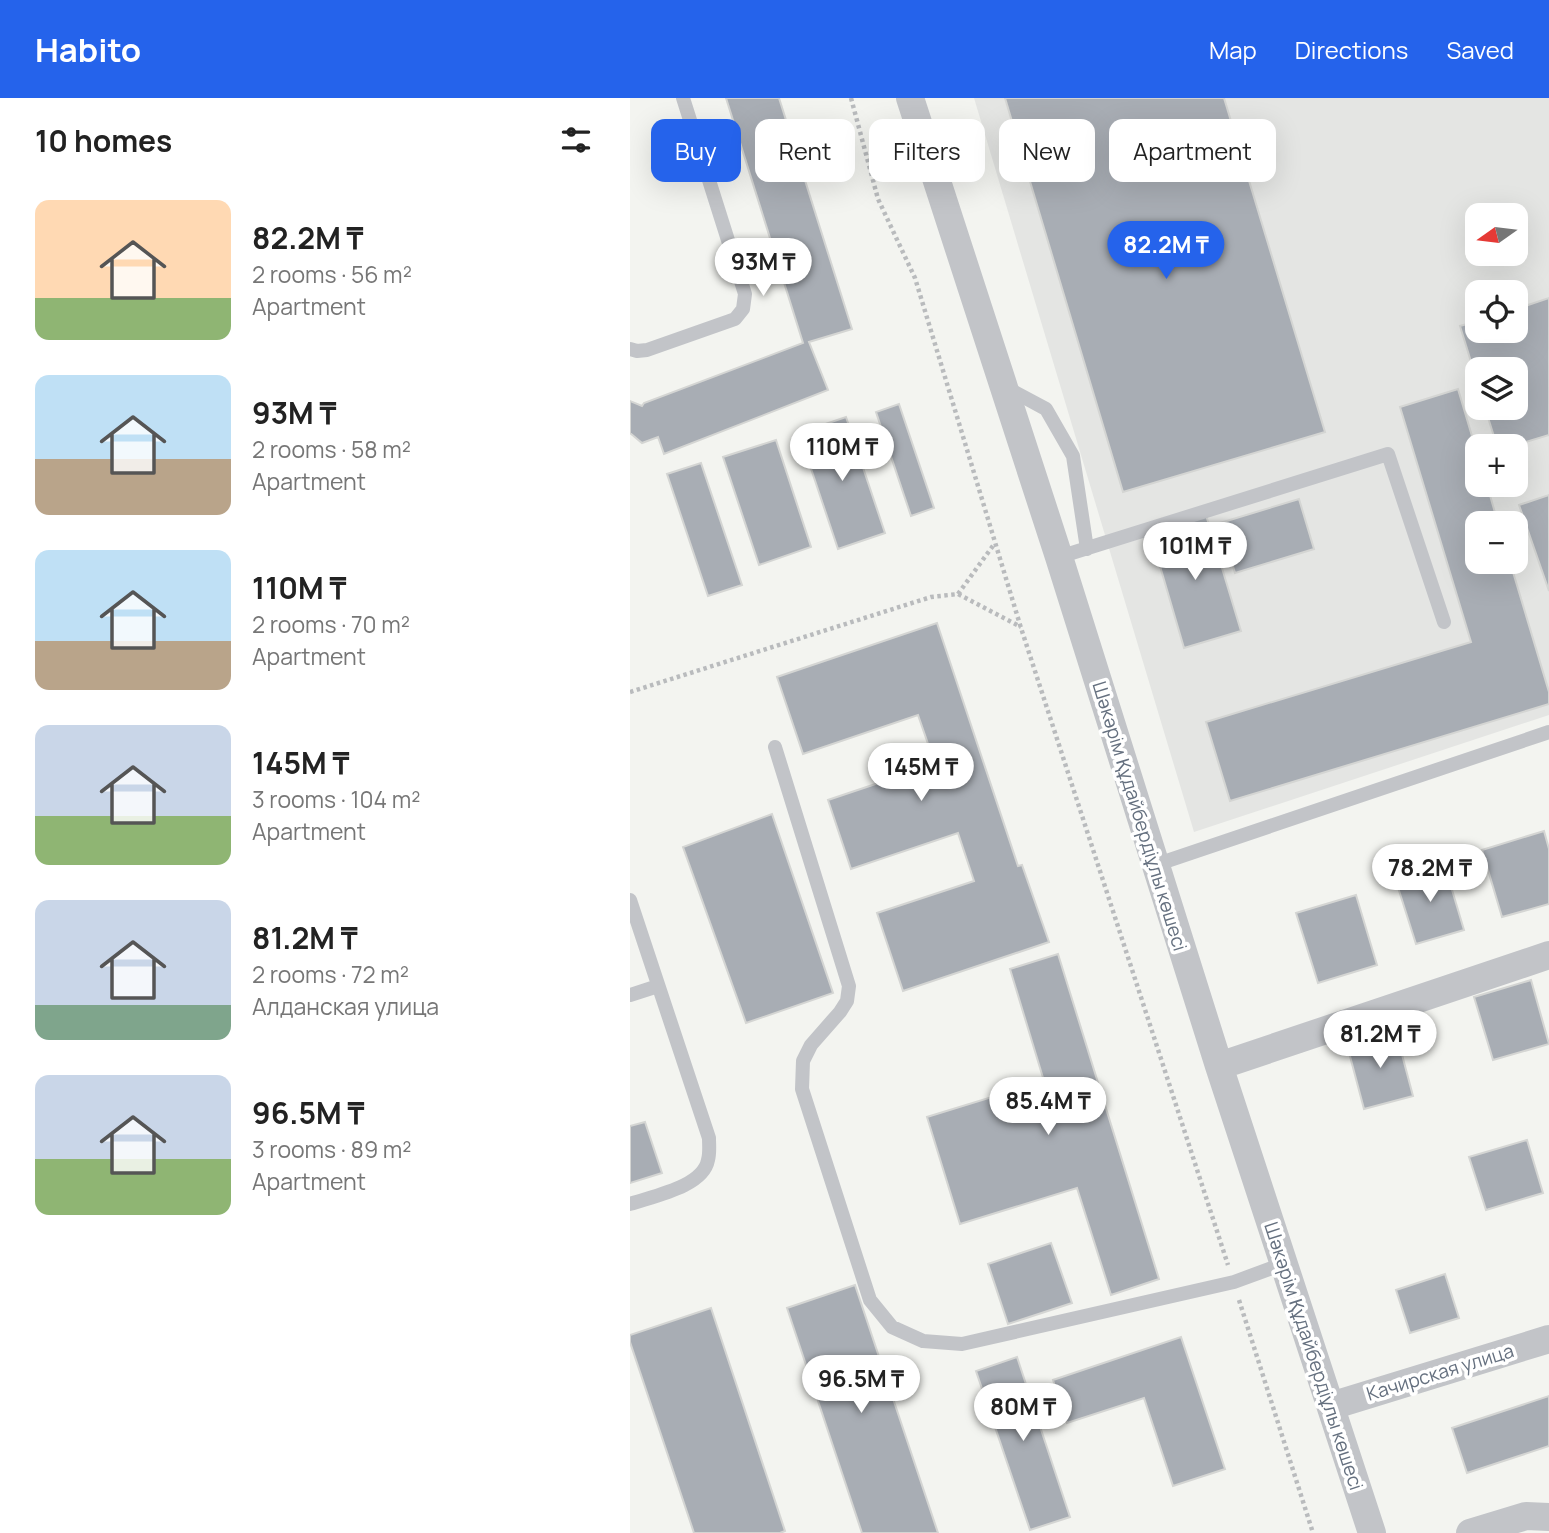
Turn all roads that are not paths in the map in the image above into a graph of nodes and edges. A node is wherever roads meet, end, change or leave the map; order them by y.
1 (683, 98) edge
2 (911, 98) edge
3 (630, 349) edge
4 (1004, 386) junction
5 (1087, 549) junction
6 (1059, 557) junction
7 (1444, 622) dead end
8 (1549, 732) edge
9 (775, 747) dead end
10 (1155, 865) junction
11 (630, 900) edge
12 (1549, 955) edge
13 (658, 986) junction
14 (630, 995) edge
15 (1219, 1066) junction
16 (630, 1204) edge
17 (1283, 1264) junction
18 (1549, 1339) edge
19 (1331, 1406) junction
20 (1549, 1517) edge
21 (1372, 1533) edge
22 (1470, 1533) edge

1 - 3 lane
2 - 4 street, Шәкәрім Құдайбердіұлы көшесі
4 - 5 lane
4 - 6 street, Шәкәрім Құдайбердіұлы көшесі
5 - 6 lane
5 - 7 lane
6 - 10 street, Шәкәрім Құдайбердіұлы көшесі
8 - 10 lane
9 - 17 lane
10 - 15 street, Шәкәрім Құдайбердіұлы көшесі
11 - 13 lane
12 - 15 street
13 - 14 lane
13 - 16 lane
15 - 17 street, Шәкәрім Құдайбердіұлы көшесі
17 - 19 street, Шәкәрім Құдайбердіұлы көшесі
18 - 19 street, Качирская улица
19 - 21 street, Шәкәрім Құдайбердіұлы көшесі
20 - 22 street

